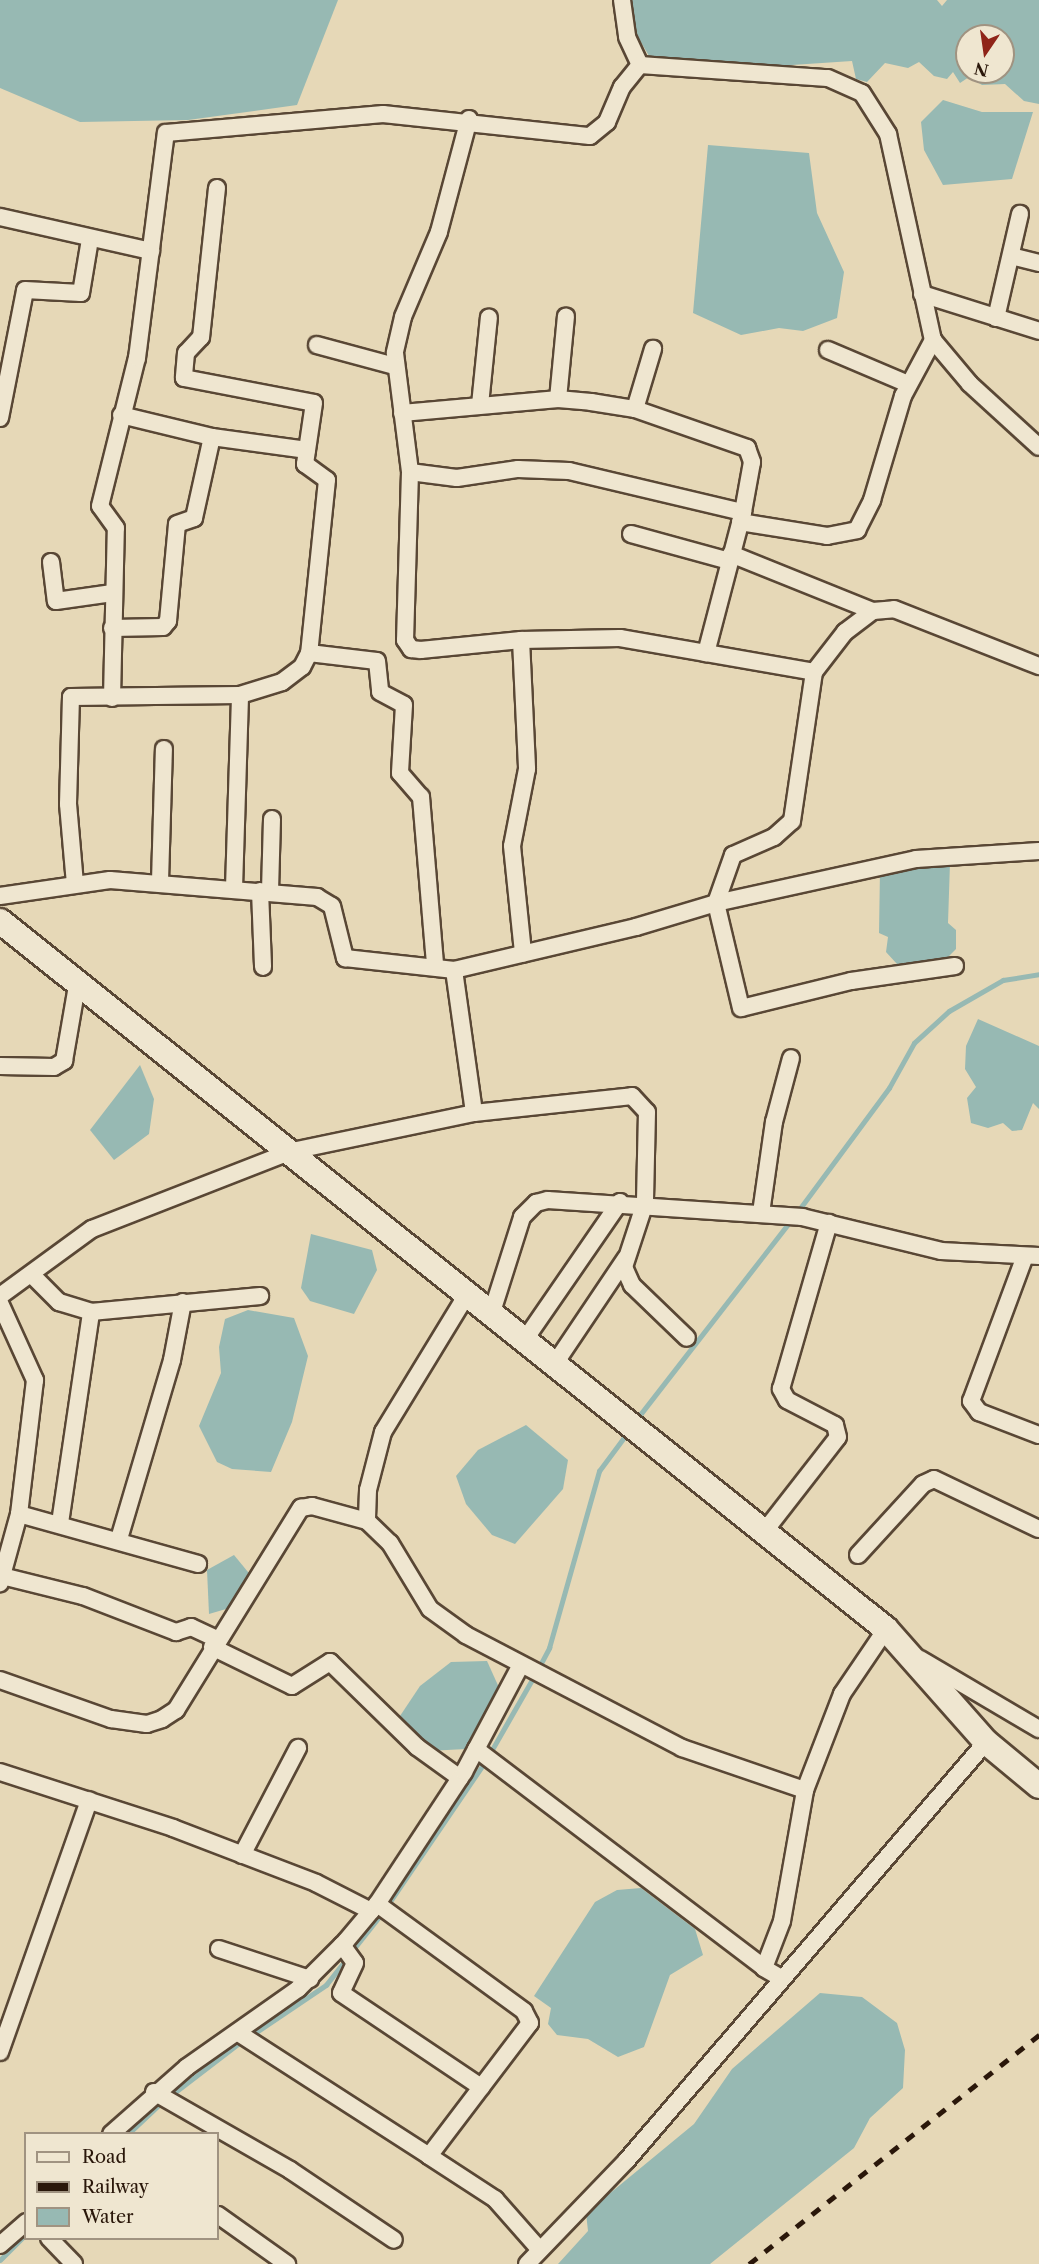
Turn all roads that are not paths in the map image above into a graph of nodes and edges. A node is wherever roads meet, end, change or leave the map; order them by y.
1 (622, 0) edge
2 (640, 65) junction
3 (469, 120) junction
4 (217, 188) dead end
5 (1020, 214) dead end
6 (0, 217) edge
7 (90, 239) junction
8 (151, 251) junction
9 (1011, 256) junction
10 (1039, 262) edge
11 (922, 294) junction
12 (566, 316) dead end
13 (489, 317) dead end
14 (996, 318) junction
15 (1039, 331) edge
16 (933, 340) junction
17 (317, 345) dead end
18 (653, 349) dead end
19 (828, 350) dead end
20 (395, 366) junction
21 (908, 384) junction
22 (558, 399) junction
23 (480, 405) junction
24 (635, 409) junction
25 (402, 413) junction
26 (121, 415) junction
27 (0, 418) edge
28 (212, 437) junction
29 (1039, 447) edge
30 (307, 450) junction
31 (410, 472) junction
32 (741, 517) junction
33 (631, 534) dead end
34 (730, 557) junction
35 (51, 562) dead end
36 (112, 593) junction
37 (873, 611) junction
38 (112, 628) junction
39 (521, 640) junction
40 (309, 653) junction
41 (706, 653) junction
42 (1039, 666) edge
43 (814, 672) junction
44 (240, 695) junction
45 (112, 698) junction
46 (164, 749) dead end
47 (272, 819) dead end
48 (1039, 851) edge
49 (160, 881) junction
50 (75, 884) junction
51 (234, 888) junction
52 (265, 891) junction
53 (0, 896) edge
54 (716, 903) junction
55 (0, 921) edge
56 (523, 953) junction
57 (435, 964) junction
58 (955, 966) dead end
59 (263, 967) dead end
60 (454, 970) junction
61 (77, 986) junction
62 (791, 1058) dead end
63 (0, 1066) edge
64 (474, 1113) junction
65 (292, 1151) junction
66 (620, 1202) junction
67 (645, 1203) junction
68 (761, 1213) junction
69 (829, 1223) junction
70 (1032, 1256) edge
71 (626, 1258) junction
72 (31, 1274) junction
73 (0, 1296) edge
74 (260, 1296) dead end
75 (466, 1296) junction
76 (183, 1302) junction
77 (0, 1303) edge
78 (91, 1312) junction
79 (491, 1315) junction
80 (687, 1338) dead end
81 (524, 1341) junction
82 (554, 1365) junction
83 (1039, 1435) edge
84 (19, 1514) junction
85 (367, 1521) junction
86 (60, 1523) junction
87 (1039, 1529) edge
88 (764, 1532) junction
89 (119, 1539) junction
90 (858, 1555) dead end
91 (198, 1564) dead end
92 (1, 1580) edge
93 (886, 1629) junction
94 (215, 1643) junction
95 (911, 1653) junction
96 (530, 1669) junction
97 (0, 1680) edge
98 (1039, 1729) edge
99 (986, 1742) junction
100 (298, 1748) dead end
101 (483, 1755) junction
102 (0, 1772) edge
103 (460, 1778) junction
104 (1039, 1786) edge
105 (805, 1790) junction
106 (89, 1800) junction
107 (242, 1855) junction
108 (380, 1909) junction
109 (219, 1949) dead end
110 (347, 1950) junction
111 (764, 1968) junction
112 (781, 1978) junction
113 (310, 1979) junction
114 (247, 2039) junction
115 (0, 2052) edge
116 (481, 2088) junction
117 (161, 2098) junction
118 (112, 2132) edge
119 (429, 2156) junction
120 (219, 2216) edge
121 (24, 2224) edge
122 (51, 2240) edge
123 (394, 2240) dead end
124 (0, 2245) edge
125 (540, 2250) junction
126 (74, 2264) edge
127 (287, 2264) edge
128 (528, 2264) edge

1 - 2 street
2 - 3 street
2 - 11 street
3 - 8 street
3 - 20 street
4 - 30 street
5 - 9 street
6 - 7 street
7 - 8 street
7 - 27 street
8 - 26 street
9 - 10 street
9 - 14 street
11 - 14 street
11 - 16 street
12 - 22 street
13 - 23 street
14 - 15 street
16 - 21 street
16 - 29 street
17 - 20 street
18 - 24 street
19 - 21 street
20 - 25 street
21 - 32 street
22 - 23 street
22 - 24 street
23 - 25 street
24 - 32 street
25 - 31 street
26 - 28 street
26 - 36 street
28 - 30 street
28 - 38 street
30 - 40 street
31 - 32 street
31 - 39 street
32 - 34 street
33 - 34 street
34 - 37 street
34 - 41 street
35 - 36 street
36 - 38 street
37 - 42 street
37 - 43 street
38 - 45 street
39 - 41 street
39 - 56 street
40 - 44 street
40 - 57 street
41 - 43 street
43 - 54 street
44 - 45 street
44 - 51 street
45 - 50 street
46 - 49 street
47 - 52 street
48 - 54 street
49 - 50 street
49 - 51 street
50 - 53 street
51 - 52 street
52 - 57 street
52 - 59 street
54 - 56 street
54 - 58 street
55 - 61 main road
56 - 60 street
57 - 60 street
60 - 64 street
61 - 63 street
61 - 65 main road
62 - 68 street
64 - 65 street
64 - 67 street
65 - 72 street
65 - 75 main road
66 - 67 street
66 - 79 street
66 - 81 street
67 - 68 street
67 - 71 street
68 - 69 street
69 - 70 street
69 - 88 street
70 - 83 street
71 - 80 street
71 - 82 street
72 - 73 street
72 - 78 street
74 - 76 street
75 - 79 main road
75 - 85 street
76 - 78 street
76 - 89 street
77 - 84 street
78 - 86 street
79 - 81 main road
81 - 82 main road
82 - 88 main road
84 - 86 street
84 - 92 street
85 - 94 street
85 - 96 street
86 - 89 street
87 - 90 street
88 - 93 main road
89 - 91 street
92 - 94 street
93 - 95 main road
93 - 105 street
94 - 97 street
94 - 103 street
95 - 98 street
95 - 99 main road
96 - 101 street
96 - 105 street
99 - 104 main road
99 - 112 street
100 - 107 street
101 - 103 street
101 - 111 street
102 - 106 street
103 - 108 street
105 - 111 street
106 - 107 street
106 - 115 street
107 - 108 street
108 - 110 street
108 - 116 street
109 - 113 street
110 - 113 street
110 - 116 street
111 - 112 street
112 - 125 street
113 - 114 street
114 - 117 street
114 - 119 street
116 - 119 street
117 - 118 street
117 - 123 street
119 - 125 street
120 - 127 street
121 - 124 street
122 - 126 street
125 - 128 street

